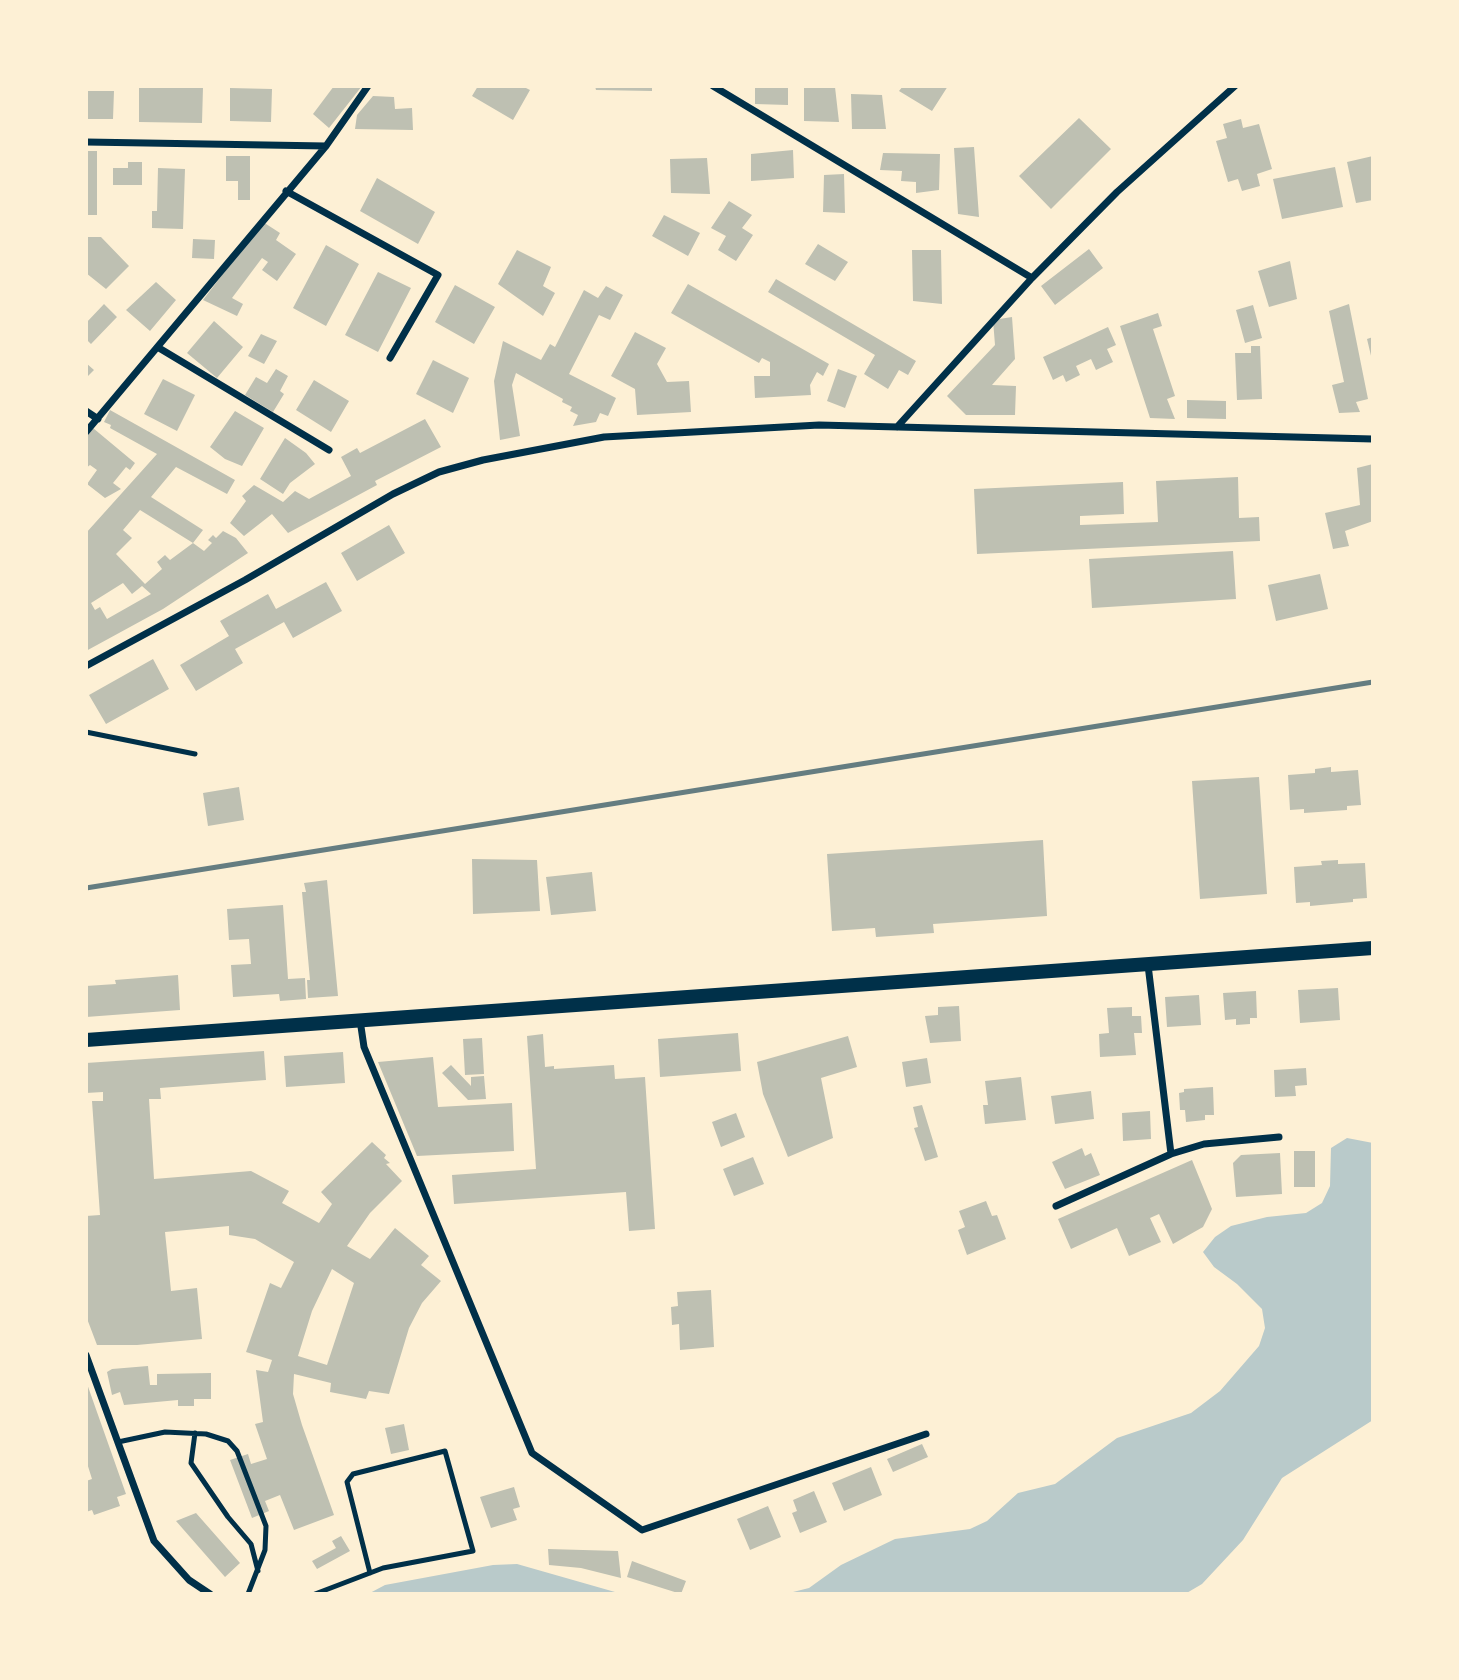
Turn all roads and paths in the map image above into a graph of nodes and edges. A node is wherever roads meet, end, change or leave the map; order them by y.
1 (368, 86) edge
2 (713, 86) edge
3 (1235, 86) edge
4 (86, 142) edge
5 (326, 146) junction
6 (286, 191) junction
7 (1032, 278) junction
8 (159, 348) junction
9 (390, 358) dead end
10 (86, 411) edge
11 (98, 419) junction
12 (897, 427) junction
13 (86, 432) edge
14 (1373, 439) edge
15 (329, 450) dead end
16 (86, 666) edge
17 (86, 732) edge
18 (195, 754) dead end
19 (1373, 948) edge
20 (1148, 965) junction
21 (360, 1019) junction
22 (86, 1040) edge
23 (1279, 1137) dead end
24 (1171, 1154) junction
25 (1056, 1206) dead end
26 (86, 1355) edge
27 (195, 1433) junction
28 (926, 1434) dead end
29 (118, 1442) junction
30 (258, 1571) junction
31 (370, 1573) junction
32 (210, 1594) edge
33 (248, 1594) edge
34 (316, 1594) edge

1 - 5 street
2 - 7 street
3 - 7 street
4 - 5 street
5 - 6 street
6 - 8 street
6 - 9 street
7 - 12 street
8 - 11 street
8 - 15 street
10 - 11 street
11 - 13 street
12 - 14 street
12 - 16 street
17 - 18 lane
19 - 20 main road
20 - 21 main road
20 - 24 street
21 - 22 main road
21 - 28 street
23 - 24 street
24 - 25 street
26 - 29 street
27 - 29 lane
27 - 30 lane
27 - 30 lane
29 - 32 street
30 - 33 lane
31 - 31 lane
31 - 34 lane

